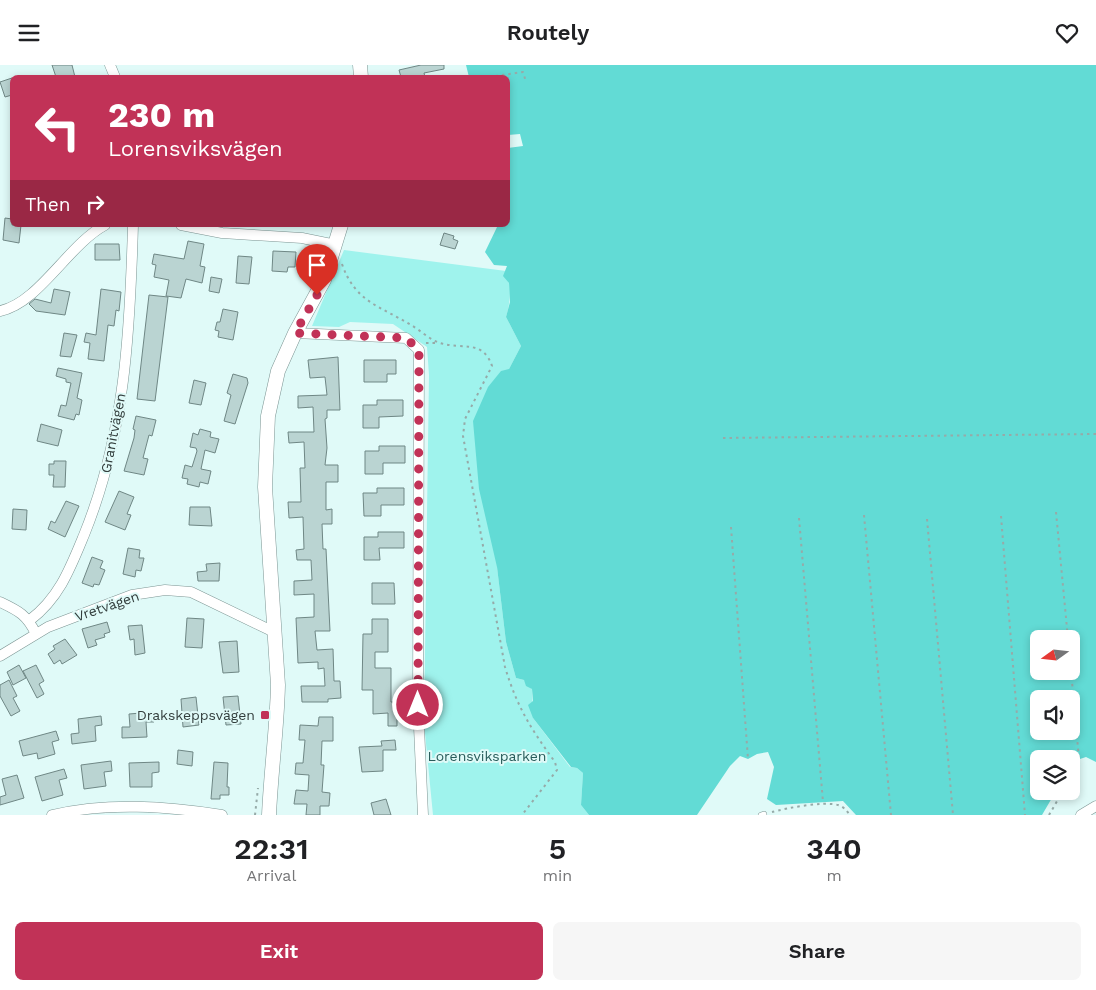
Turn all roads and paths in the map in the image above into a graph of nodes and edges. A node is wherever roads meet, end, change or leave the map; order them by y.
1 (503, 75) edge
2 (526, 82) dead end
3 (101, 227) edge
4 (133, 227) edge
5 (191, 227) edge
6 (340, 227) edge
7 (336, 245) junction
8 (342, 263) dead end
9 (0, 311) edge
10 (295, 333) junction
11 (1096, 434) edge
12 (723, 439) dead end
13 (1056, 513) dead end
14 (864, 515) dead end
15 (1001, 517) dead end
16 (799, 518) dead end
17 (927, 519) dead end
18 (731, 527) dead end
19 (0, 602) edge
20 (30, 620) junction
21 (1067, 630) edge
22 (274, 632) junction
23 (36, 634) junction
24 (0, 656) edge
25 (1072, 680) edge
26 (1078, 750) edge
27 (748, 759) dead end
28 (1058, 800) edge
29 (823, 802) dead end
30 (1096, 806) edge
31 (763, 814) edge
32 (52, 815) edge
33 (222, 815) edge
34 (269, 815) edge
35 (423, 815) edge
36 (522, 815) edge
37 (850, 815) edge
38 (891, 815) edge
39 (953, 815) edge
40 (1025, 815) edge
41 (1049, 815) edge
42 (1081, 815) edge

1 - 2 path
3 - 9 street
4 - 20 street, Granitvägen
5 - 7 street
6 - 7 street
7 - 10 street
8 - 36 path
10 - 22 street
10 - 35 street
11 - 12 path
13 - 21 path
14 - 38 path
15 - 40 path
16 - 29 path
17 - 39 path
18 - 27 path
19 - 20 street
20 - 23 street
22 - 23 street, Vretvägen
22 - 34 street
23 - 24 street, Vretvägen
25 - 26 path
28 - 41 path
30 - 42 street
31 - 37 path
32 - 33 street

